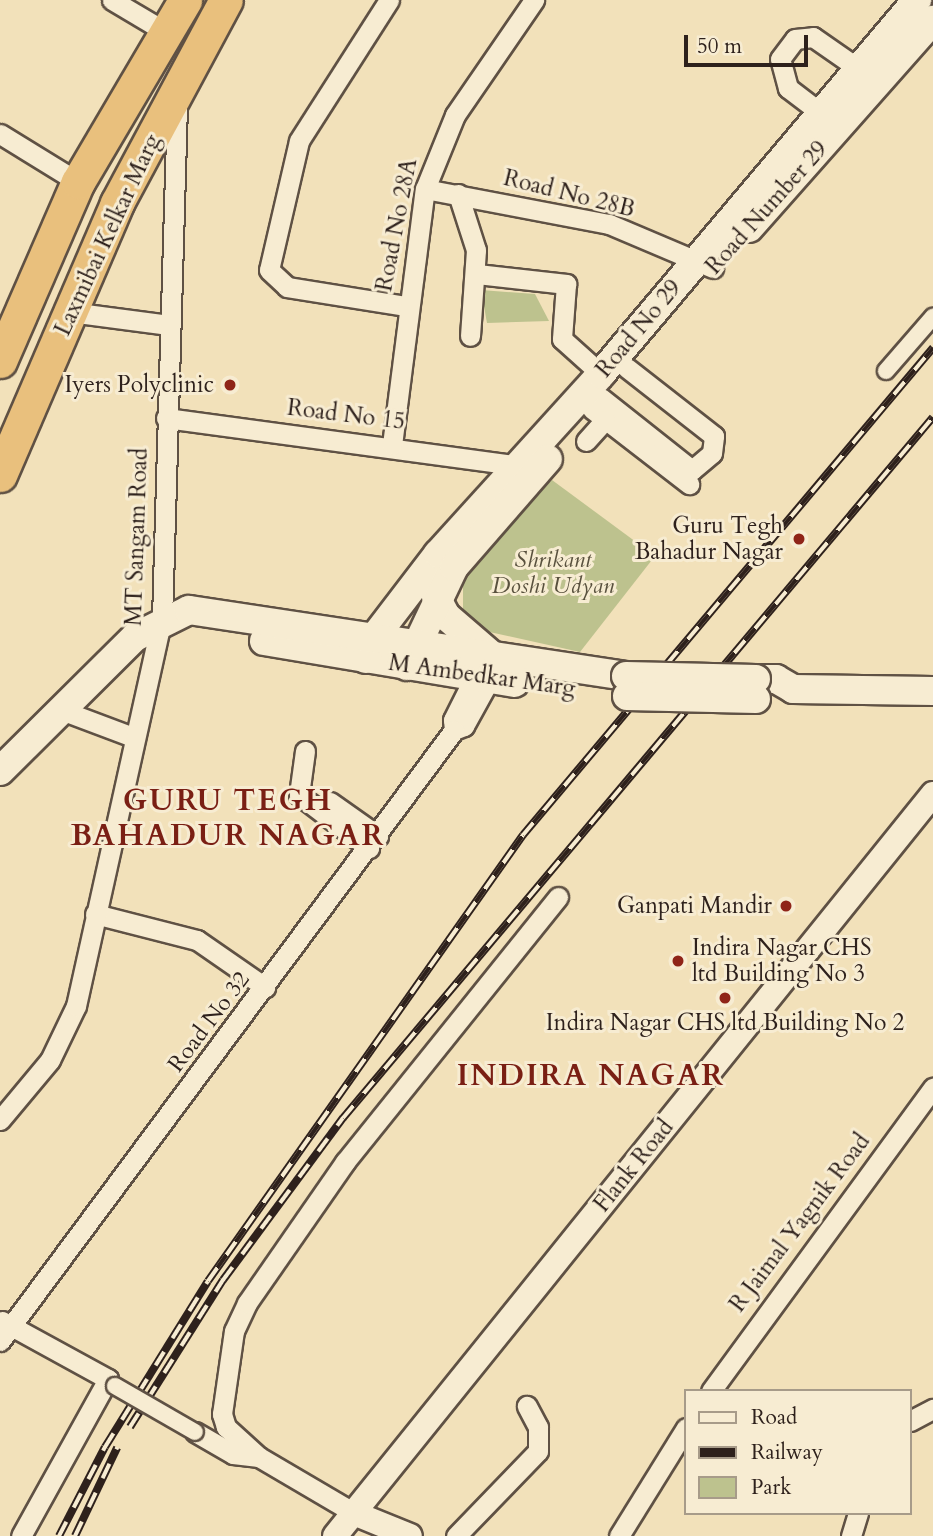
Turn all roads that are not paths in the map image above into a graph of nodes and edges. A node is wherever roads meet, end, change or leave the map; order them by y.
1 (185, 0) edge
2 (226, 0) edge
3 (389, 0) edge
4 (534, 0) edge
5 (917, 0) edge
6 (122, 2) edge
7 (933, 20) edge
8 (166, 32) junction
9 (859, 69) junction
10 (177, 91) junction
11 (830, 120) junction
12 (0, 134) edge
13 (78, 182) junction
14 (425, 189) junction
15 (458, 194) junction
16 (706, 263) junction
17 (477, 274) junction
18 (406, 306) junction
19 (70, 312) junction
20 (933, 317) edge
21 (169, 325) junction
22 (470, 336) dead end
23 (0, 361) edge
24 (886, 370) dead end
25 (605, 394) junction
26 (166, 418) junction
27 (586, 441) dead end
28 (392, 445) junction
29 (528, 467) junction
30 (0, 475) edge
31 (689, 484) dead end
32 (436, 597) junction
33 (168, 619) junction
34 (370, 649) junction
35 (410, 656) junction
36 (486, 670) junction
37 (933, 691) edge
38 (61, 710) junction
39 (133, 737) junction
40 (305, 751) dead end
41 (0, 771) edge
42 (933, 794) edge
43 (330, 802) dead end
44 (316, 818) dead end
45 (371, 846) junction
46 (558, 897) dead end
47 (95, 914) junction
48 (265, 987) junction
49 (933, 1088) edge
50 (0, 1120) edge
51 (4, 1329) edge
52 (711, 1389) edge
53 (527, 1406) dead end
54 (933, 1409) edge
55 (912, 1420) edge
56 (195, 1432) joint
57 (684, 1432) edge
58 (74, 1435) junction
59 (259, 1457) junction
60 (356, 1514) junction
61 (857, 1515) edge
62 (21, 1536) edge
63 (335, 1536) edge
64 (408, 1536) edge
65 (456, 1536) edge
66 (619, 1536) edge
67 (851, 1536) edge

1 - 8 highway, Laxmibai Kelkar Marg
2 - 10 highway, Laxmibai Kelkar Marg
3 - 18 street
4 - 14 street, Road No 28A
5 - 9 main road
6 - 8 street
7 - 11 main road, Road Number 29
8 - 13 highway, Laxmibai Kelkar Marg
9 - 11 main road
9 - 11 street
10 - 19 highway, Laxmibai Kelkar Marg
10 - 21 street, MT Sangam Road
11 - 16 main road, Road Number 29
12 - 13 street
13 - 23 highway, Laxmibai Kelkar Marg
14 - 15 street, Road No 28B
14 - 18 street, Road No 28A
15 - 16 street, Road No 28B
15 - 17 street
16 - 25 main road, Road Number 29
17 - 22 street
17 - 25 street
18 - 28 street, Road No 28A
19 - 21 street
19 - 30 highway, Laxmibai Kelkar Marg
20 - 24 street
21 - 26 street, MT Sangam Road
25 - 25 street
25 - 27 street
25 - 29 main road, Road Number 29
25 - 31 street
26 - 28 street, Road No 15
26 - 33 street, MT Sangam Road
28 - 29 street, Road No 15
29 - 32 main road, Road Number 29
29 - 34 main road
32 - 35 main road, Road Number 29
32 - 36 main road
33 - 34 main road, M Ambedkar Marg
33 - 38 main road, M Ambedkar Marg
33 - 39 street, MT Sangam Road
34 - 35 main road, M Ambedkar Marg
35 - 36 main road, M Ambedkar Marg
36 - 37 main road, M Ambedkar Marg, bridge
36 - 45 street, Road No 32
38 - 39 street
38 - 41 main road, M Ambedkar Marg
39 - 47 street, MT Sangam Road
40 - 45 street
42 - 60 street, Flank Road
43 - 45 street
44 - 45 street
45 - 48 street, Road No 32
46 - 59 street
47 - 48 street
47 - 50 street, MT Sangam Road
48 - 51 street, Road No 32
49 - 52 street, R Jaimal Yagnik Road
51 - 58 street
53 - 65 street
54 - 55 street
56 - 58 street, bridge
56 - 59 street
57 - 66 street
58 - 62 street
59 - 60 street
60 - 63 street, Flank Road
60 - 64 street
61 - 67 street

